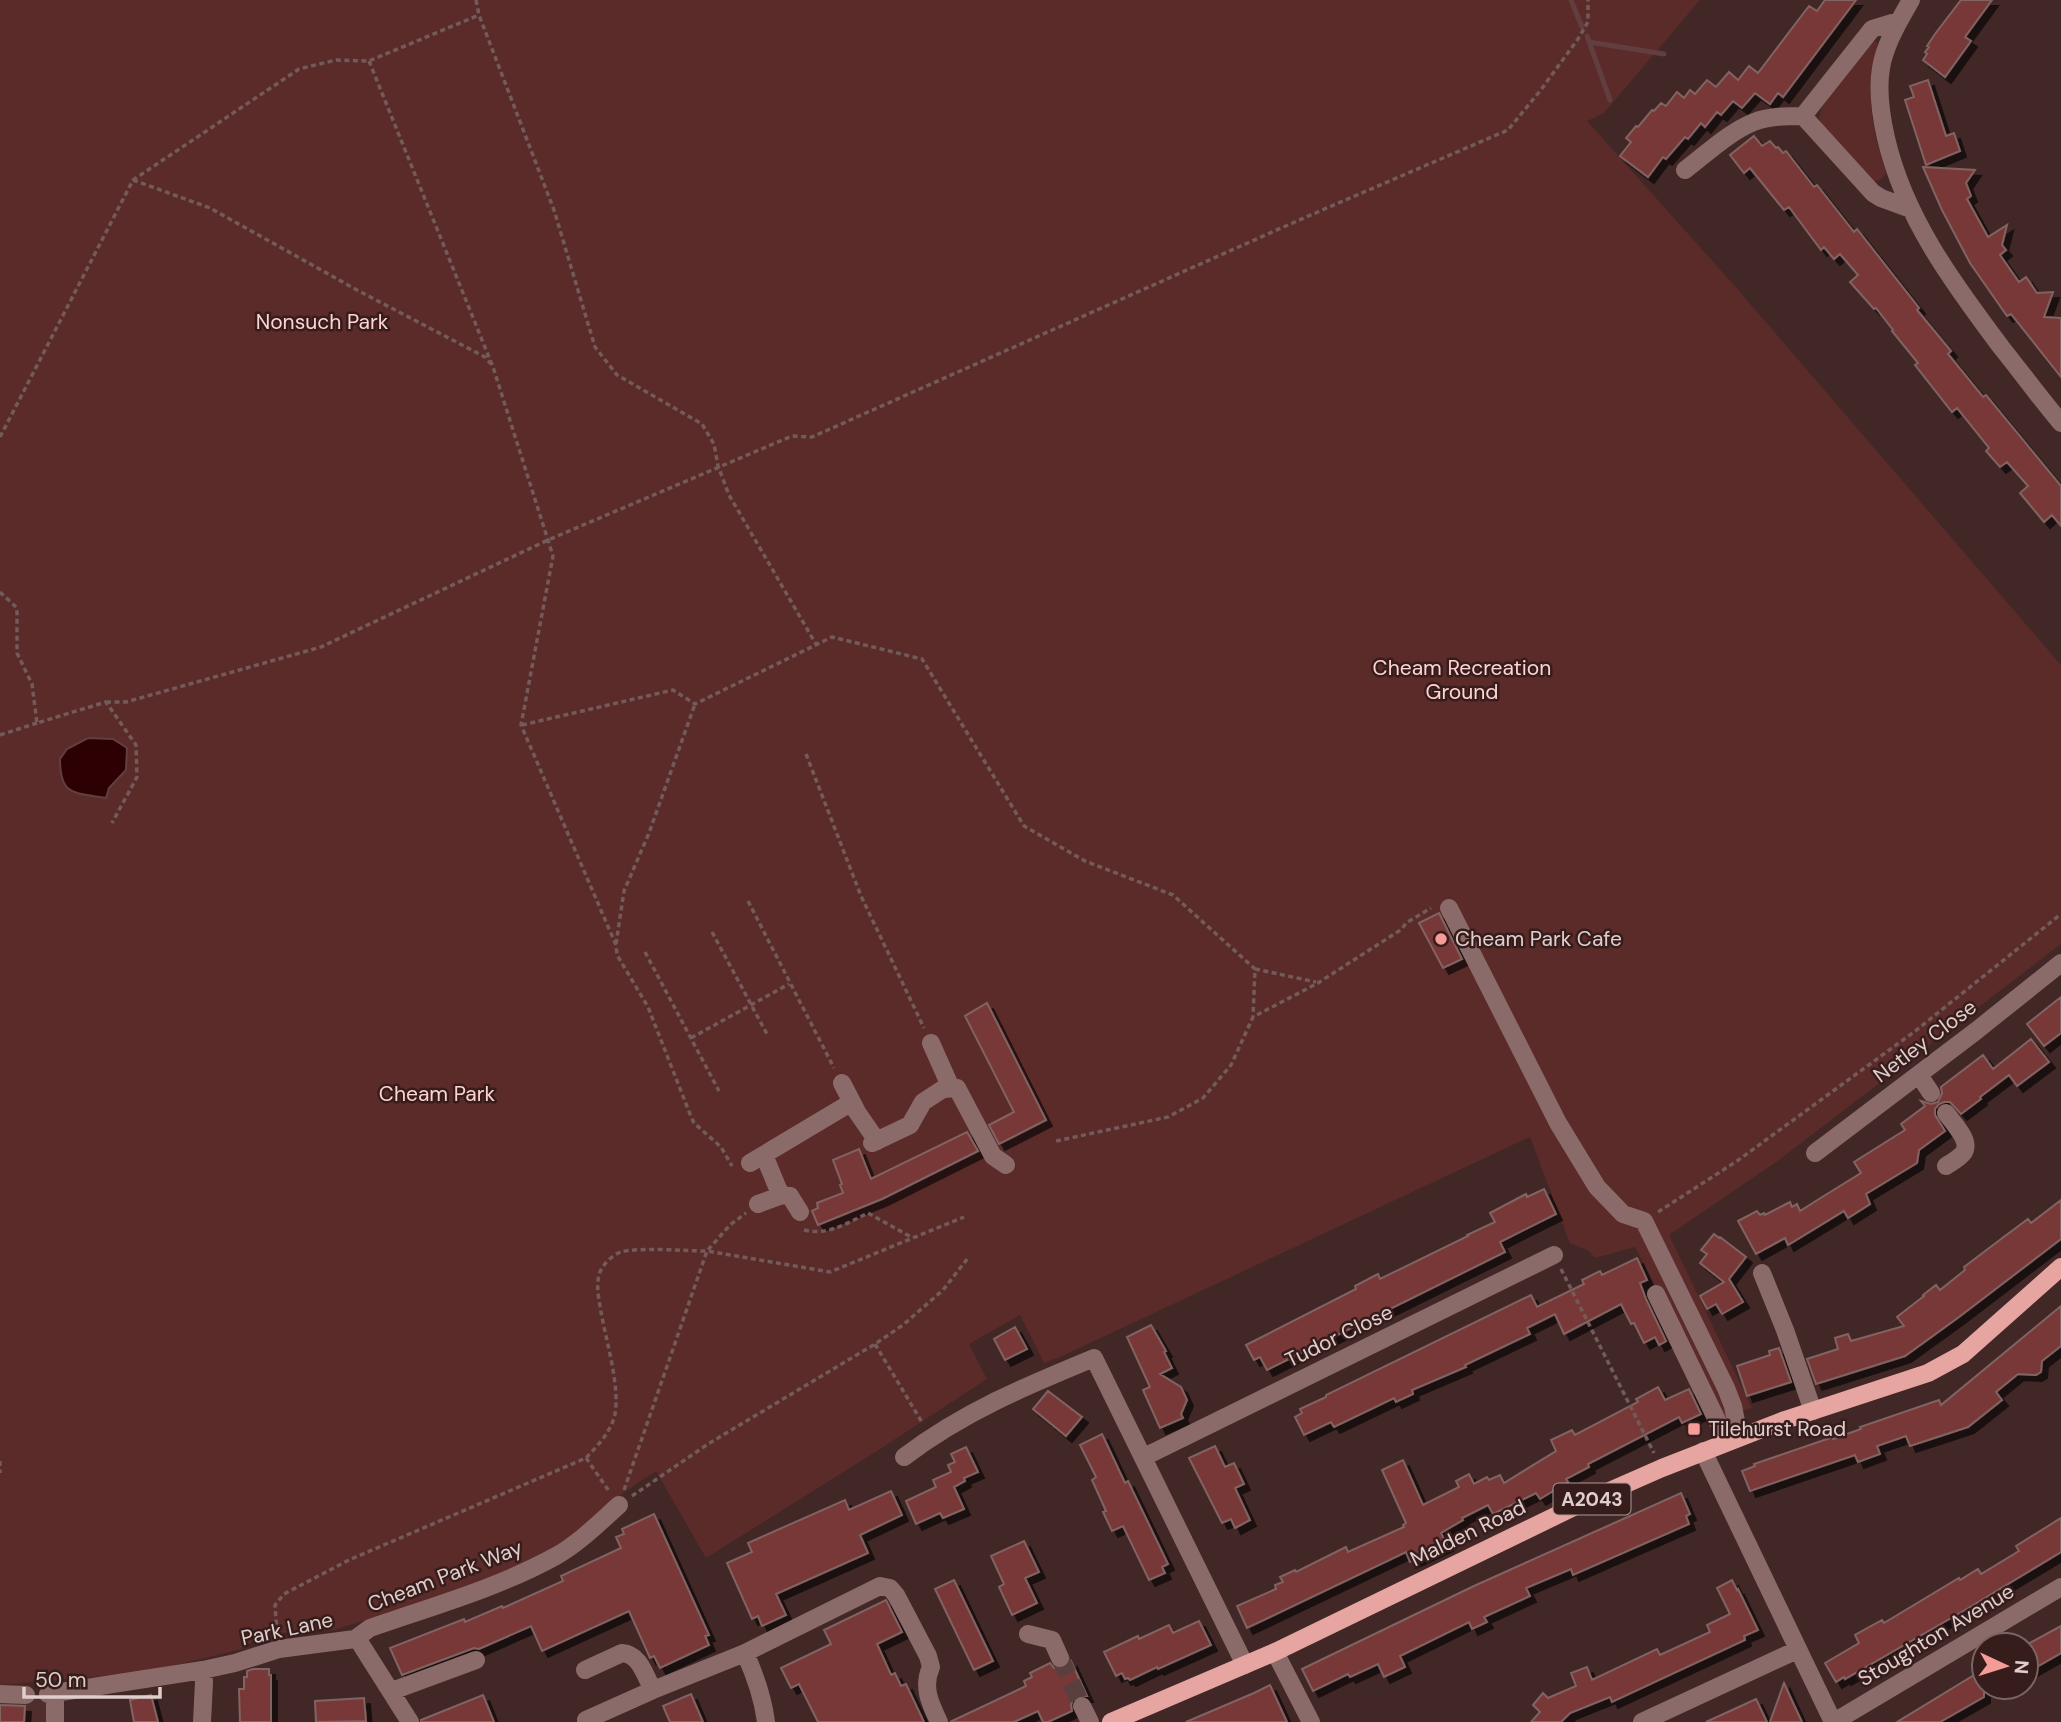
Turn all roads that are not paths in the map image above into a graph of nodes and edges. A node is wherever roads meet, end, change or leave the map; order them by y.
1 (1911, 0) edge
2 (1898, 21) junction
3 (1803, 116) junction
4 (1685, 170) dead end
5 (1911, 209) junction
6 (2061, 423) edge
7 (1450, 908) road end
8 (2061, 963) edge
9 (932, 1043) road end
10 (1919, 1075) junction
11 (842, 1083) road end
12 (951, 1088) junction
13 (1931, 1093) dead end
14 (852, 1102) junction
15 (1945, 1113) dead end
16 (1815, 1153) dead end
17 (1006, 1165) dead end
18 (1946, 1166) dead end
19 (782, 1195) junction
20 (758, 1204) road end
21 (802, 1221) road end
22 (1554, 1255) road end
23 (2061, 1266) edge
24 (1762, 1273) dead end
25 (1656, 1294) dead end
26 (1812, 1411) junction
27 (1733, 1439) junction
28 (1703, 1451) junction
29 (904, 1457) dead end
30 (1144, 1457) junction
31 (619, 1505) road end
32 (2061, 1587) edge
33 (1028, 1634) dead end
34 (355, 1639) junction
35 (1797, 1650) junction
36 (1275, 1652) junction
37 (745, 1653) junction
38 (1060, 1658) tunnel mouth
39 (476, 1660) dead end
40 (1245, 1665) junction
41 (203, 1670) junction
42 (585, 1670) dead end
43 (653, 1690) junction
44 (392, 1691) junction
45 (0, 1694) edge
46 (26, 1695) dead end
47 (586, 1720) dead end
48 (55, 1722) edge
49 (202, 1722) edge
50 (410, 1722) edge
51 (766, 1722) edge
52 (939, 1722) edge
53 (1111, 1722) edge
54 (1311, 1722) edge
55 (1642, 1722) edge
56 (1833, 1722) edge

1 - 2 street
2 - 3 street
2 - 5 street
3 - 4 street
3 - 5 street
5 - 6 street
7 - 27 street
8 - 10 street, Netley Close
9 - 12 street
10 - 13 street
10 - 16 street, Netley Close
11 - 14 street
12 - 14 street
12 - 17 street
14 - 19 street
15 - 18 street
19 - 20 street
19 - 21 street
22 - 30 street, Tudor Close
23 - 26 main road, Malden Road / A2043
24 - 26 street
25 - 27 street
26 - 27 main road, Malden Road / A2043
27 - 28 main road, Malden Road / A2043
28 - 35 street
28 - 36 main road, Malden Road / A2043
29 - 30 street
30 - 40 street
31 - 34 street, Cheam Park Way
32 - 56 street, Stoughton Avenue
33 - 38 street
34 - 41 street, Park Lane
34 - 44 street, Park Lane
35 - 55 street
35 - 56 street
36 - 40 main road, Malden Road / A2043
36 - 54 street
37 - 43 street
37 - 51 street
37 - 52 street
39 - 44 street
40 - 53 main road, Malden Road / A2043
41 - 48 street, Park Lane
41 - 49 street
42 - 43 street
43 - 47 street
44 - 50 street, Park Lane
45 - 46 street

